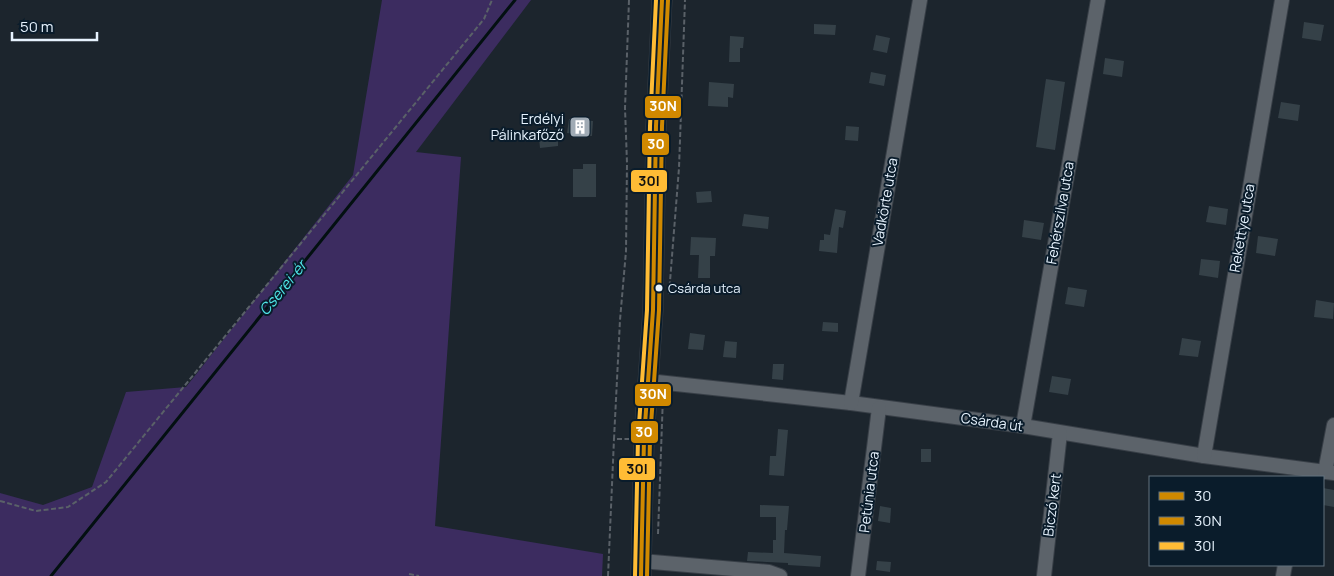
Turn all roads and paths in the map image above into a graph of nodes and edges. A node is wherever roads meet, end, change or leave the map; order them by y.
1 (492, 0) edge
2 (629, 0) edge
3 (662, 0) edge
4 (685, 0) edge
5 (920, 0) edge
6 (1098, 0) edge
7 (1282, 0) edge
8 (669, 294) dead end
9 (656, 382) junction
10 (850, 404) junction
11 (879, 408) junction
12 (1334, 425) edge
13 (1023, 426) junction
14 (1060, 433) junction
15 (614, 439) junction
16 (644, 439) junction
17 (1204, 456) junction
18 (1298, 473) edge
19 (1330, 473) edge
20 (0, 501) edge
21 (658, 534) dead end
22 (641, 569) edge
23 (409, 574) dead end
24 (420, 576) edge
25 (608, 576) edge
26 (780, 576) edge
27 (858, 576) edge
28 (1044, 576) edge

1 - 20 path
2 - 15 path
3 - 9 main road
4 - 8 path
5 - 10 street, Vadkörte utca
6 - 13 street, Fehérszilva utca
7 - 17 street, Rekettye utca
9 - 10 street, Csárda út
9 - 16 main road
9 - 21 path
10 - 11 street, Csárda út
11 - 13 street, Csárda út
11 - 27 street, Petúnia utca
12 - 19 street
13 - 14 street, Csárda út
14 - 17 street, Csárda út
14 - 28 street, Biczó kert
15 - 16 path
15 - 25 path
16 - 22 main road
17 - 18 street, Csárda út
18 - 19 street, Csárda út
22 - 26 street
23 - 24 path

